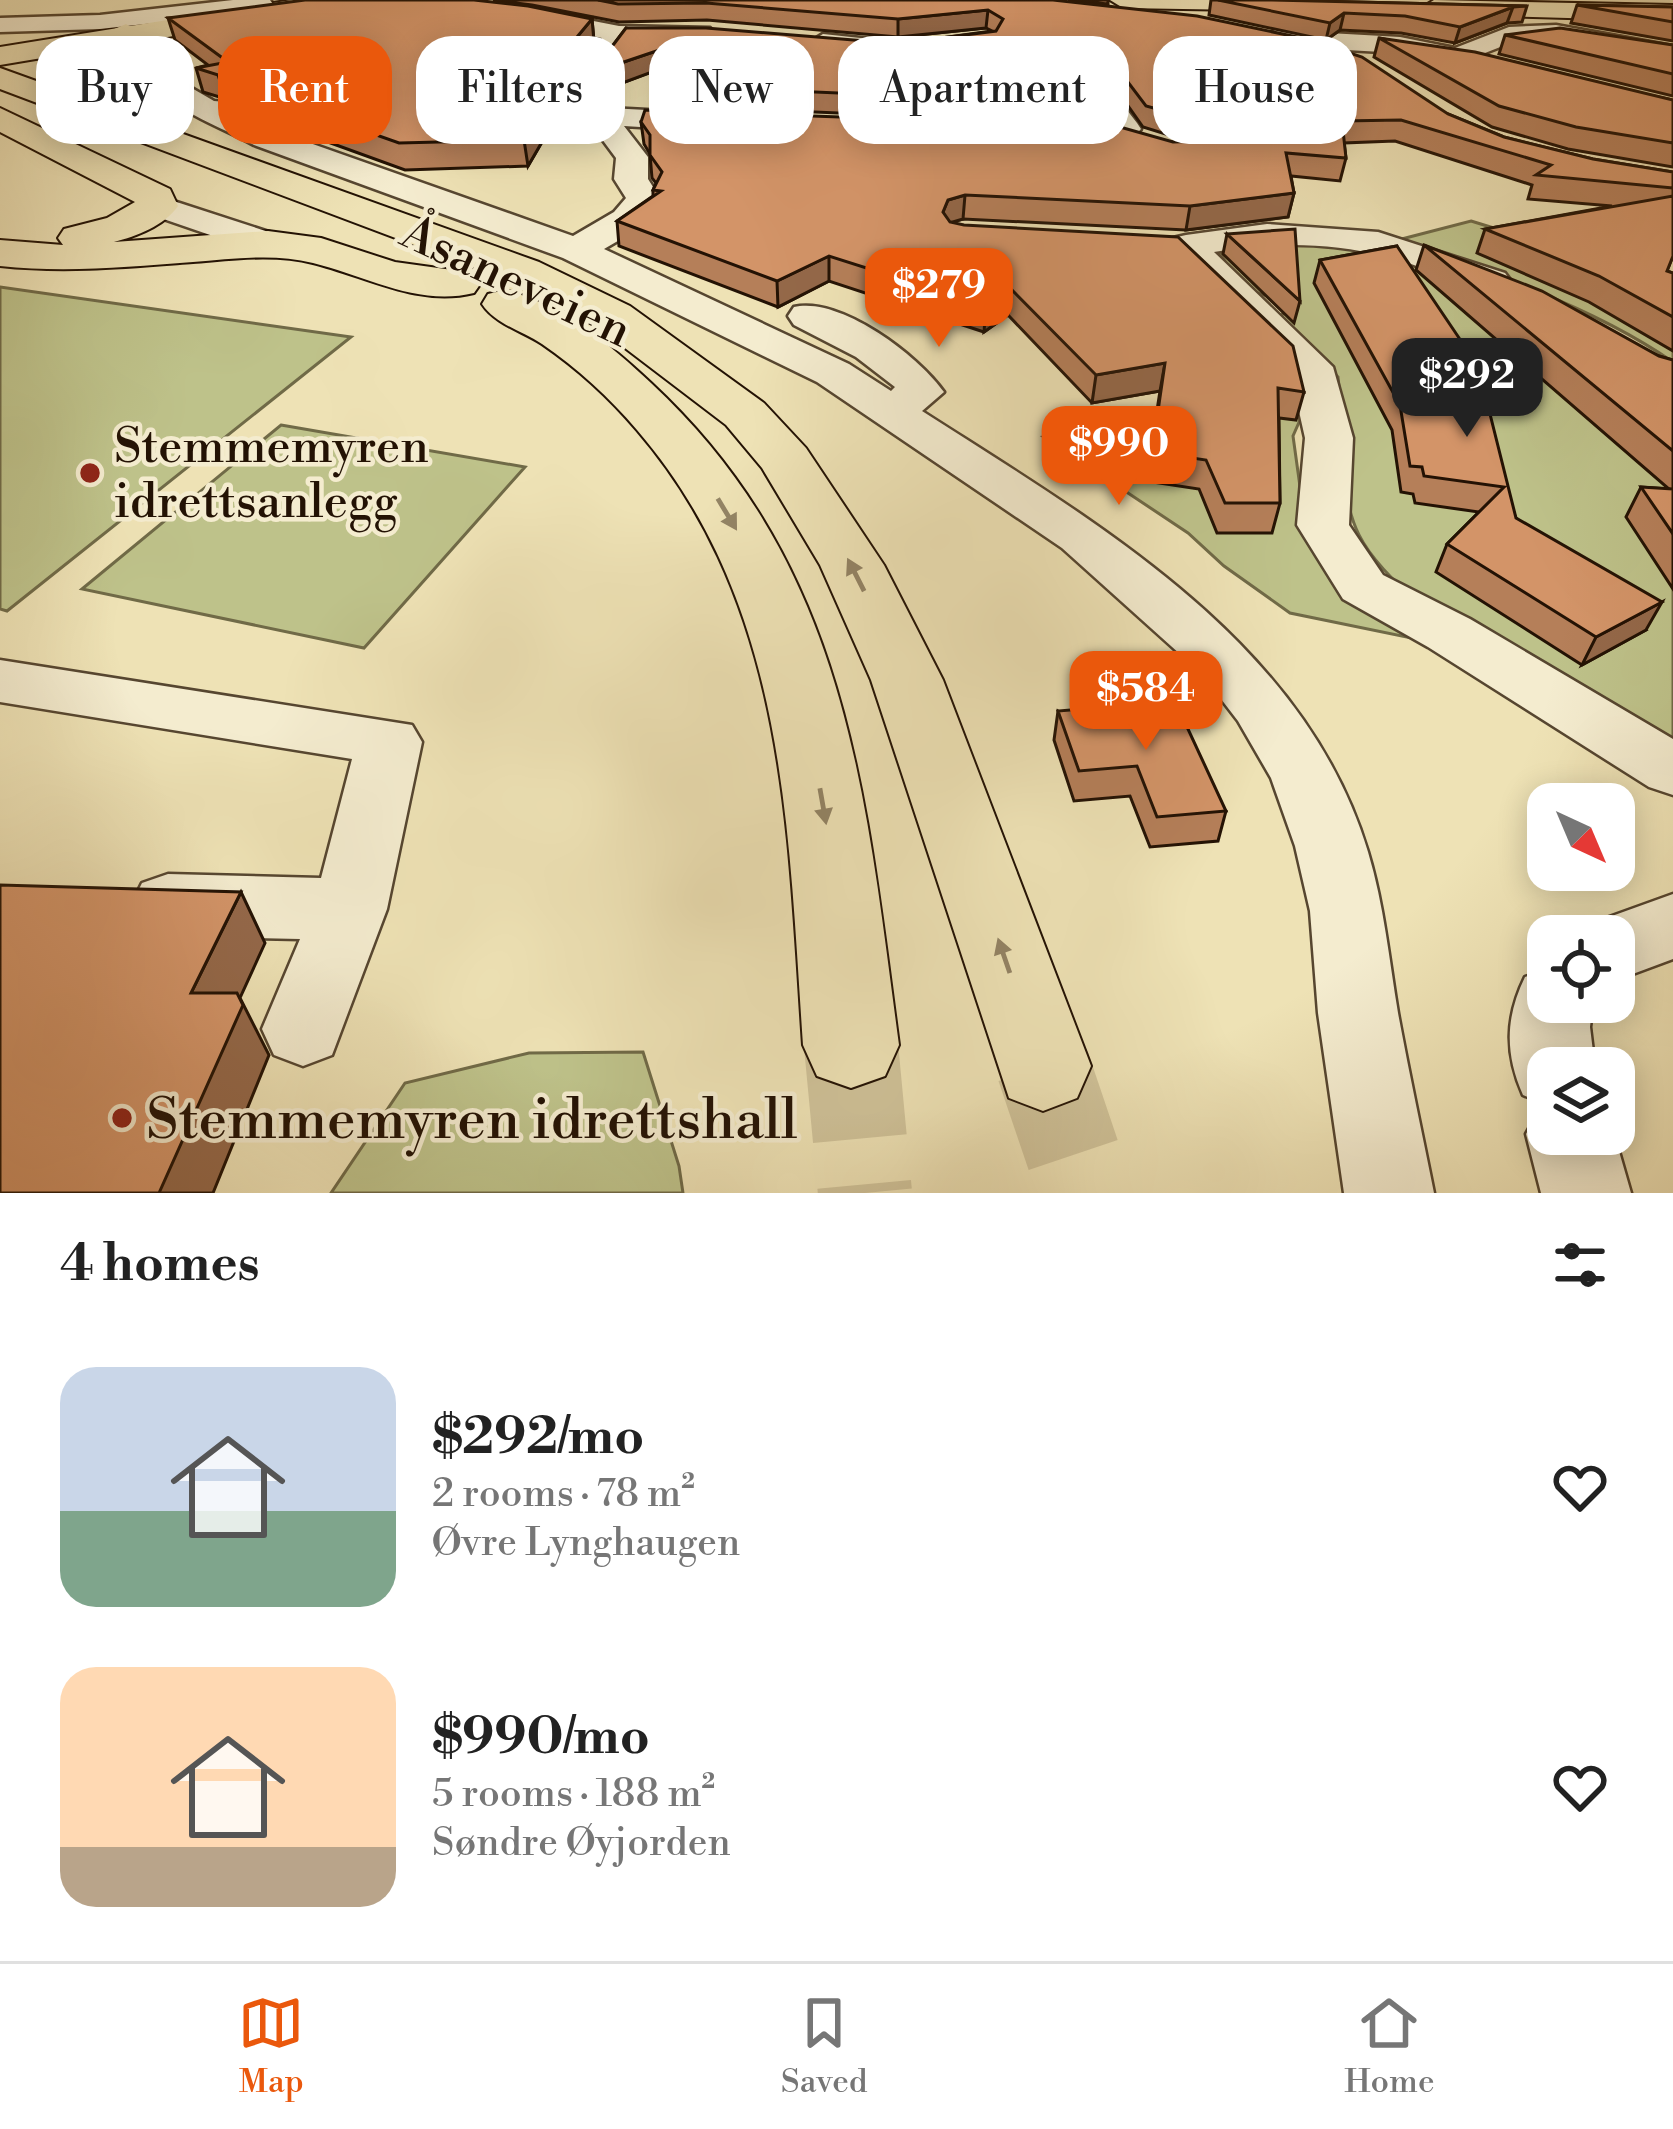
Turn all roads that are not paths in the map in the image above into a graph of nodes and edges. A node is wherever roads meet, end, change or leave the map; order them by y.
1 (342, 0) edge
2 (391, 0) edge
3 (1124, 0) edge
4 (1209, 0) edge
5 (1242, 2) edge
6 (1280, 3) edge
7 (269, 4) edge
8 (1410, 8) edge
9 (1095, 10) edge
10 (1673, 17) edge
11 (125, 33) junction
12 (728, 35) edge
13 (119, 36) edge
14 (588, 36) edge
15 (1263, 36) edge
16 (11, 41) edge
17 (625, 43) edge
18 (1357, 43) edge
19 (1673, 54) edge
20 (1456, 56) junction
21 (1357, 65) edge
22 (1501, 66) edge
23 (1386, 74) edge
24 (0, 78) edge
25 (217, 79) edge
26 (194, 81) edge
27 (21, 107) edge
28 (194, 114) edge
29 (1129, 138) edge
30 (281, 144) edge
31 (622, 144) edge
32 (1153, 147) edge
33 (329, 197) junction
34 (158, 206) junction
35 (0, 224) edge
36 (268, 244) junction
37 (576, 250) junction
38 (0, 253) edge
39 (458, 283) junction
40 (1524, 296) edge
41 (809, 316) dead end
42 (892, 410) junction
43 (0, 681) edge
44 (1673, 770) edge
45 (93, 903) edge
46 (350, 909) junction
47 (1673, 926) edge
48 (1635, 940) edge
49 (303, 1029) dead end
50 (850, 1045) tunnel mouth
51 (1042, 1066) tunnel mouth
52 (1576, 1155) edge
53 (1389, 1193) edge
54 (1586, 1193) edge

1 - 7 main road
2 - 14 street
3 - 5 main road
4 - 5 main road
5 - 6 main road
7 - 11 main road
7 - 16 main road
8 - 10 main road
9 - 15 street
11 - 13 main road
11 - 16 main road
12 - 17 street
18 - 20 street
19 - 20 street
20 - 22 street
21 - 23 street
24 - 27 main road, Åsaneveien
25 - 26 street
27 - 33 main road, Åsaneveien
27 - 34 main road
27 - 39 main road, Åsaneveien
28 - 33 main road
29 - 32 street
30 - 37 street
31 - 37 street
51 -> 33 main road, Åsaneveien
34 - 35 main road
34 - 36 street
36 - 38 main road
36 - 39 main road
37 - 42 street
39 -> 50 main road, Åsaneveien
40 - 44 street
41 - 42 street
42 - 53 street
43 - 46 street
45 - 46 street
46 - 49 street
47 - 48 street
52 - 54 street

